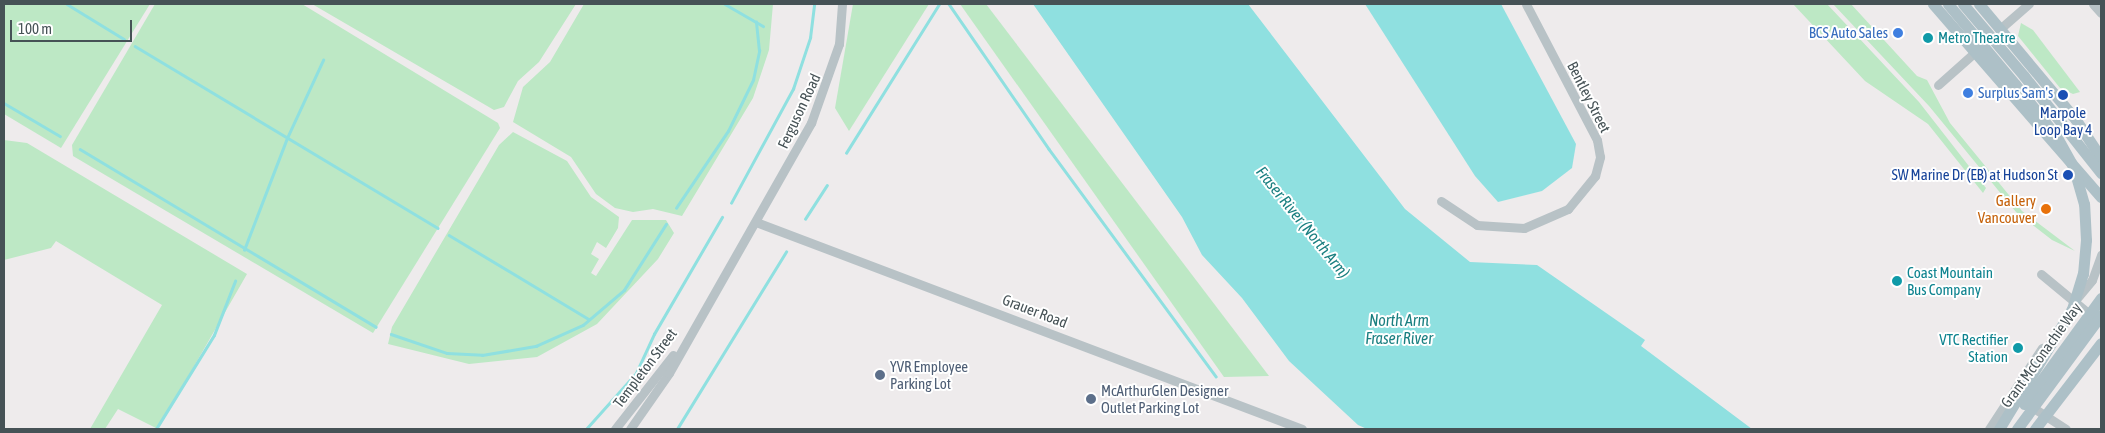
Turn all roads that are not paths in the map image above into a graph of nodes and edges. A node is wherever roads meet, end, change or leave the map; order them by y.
1 (842, 4) edge
2 (1526, 4) edge
3 (1932, 4) edge
4 (1948, 4) edge
5 (1963, 4) edge
6 (1979, 4) edge
7 (2029, 4) edge
8 (2093, 4) edge
9 (2101, 12) edge
10 (2001, 28) junction
11 (1974, 54) junction
12 (2019, 80) junction
13 (1938, 84) dead end
14 (2076, 120) junction
15 (2050, 142) junction
16 (2101, 158) edge
17 (2101, 173) edge
18 (2101, 197) edge
19 (1441, 202) dead end
20 (756, 222) junction
21 (2101, 255) edge
22 (2041, 274) dead end
23 (2101, 298) edge
24 (2075, 302) junction
25 (2101, 315) edge
26 (696, 322) junction
27 (2101, 324) edge
28 (2101, 343) edge
29 (2013, 393) junction
30 (615, 429) edge
31 (630, 429) edge
32 (1302, 429) edge
33 (1989, 429) edge
34 (1999, 429) edge
35 (2005, 429) edge
36 (2018, 429) edge
37 (2035, 429) edge
38 (2066, 429) edge

1 - 20 street, Ferguson Road
2 - 19 street, Bentley Street
3 - 11 main road
4 - 12 main road
5 - 12 main road
6 - 10 main road
7 - 10 street
8 - 9 street
10 - 14 main road
11 - 13 street
11 - 15 main road
12 - 17 main road, bridge
12 - 34 main road, bridge
14 - 15 street
14 - 16 main road
15 - 18 main road
20 - 26 street, Templeton Street
20 - 32 street, Grauer Road
21 - 24 street
22 - 24 street
23 - 35 main road, Grant McConachie Way, bridge
24 - 27 street
24 - 29 street
25 - 36 main road, Grant McConachie Way, bridge
26 - 30 street, Templeton Street
26 - 31 street, Templeton Street
28 - 37 main road, bridge
29 - 33 street
29 - 38 street

